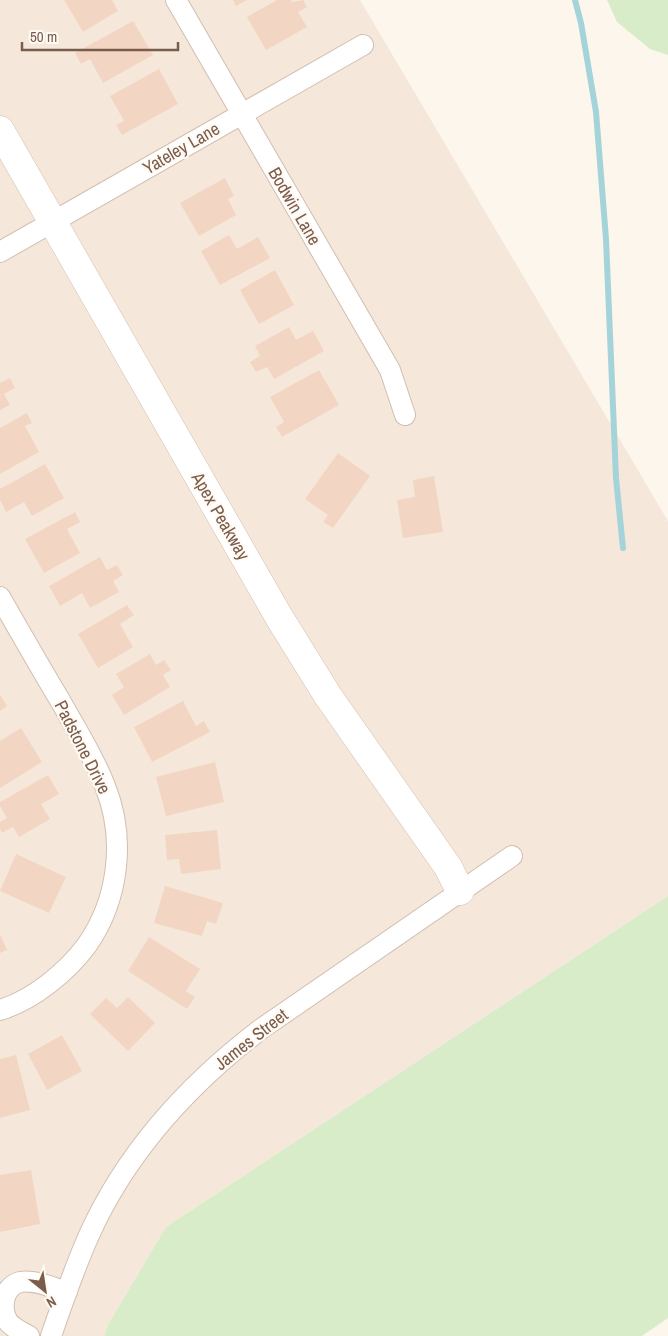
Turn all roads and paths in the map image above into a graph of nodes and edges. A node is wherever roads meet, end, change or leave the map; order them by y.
1 (176, 0) edge
2 (362, 44) dead end
3 (241, 113) junction
4 (0, 130) edge
5 (53, 221) junction
6 (0, 252) edge
7 (405, 415) dead end
8 (0, 597) edge
9 (512, 856) dead end
10 (460, 891) junction
11 (0, 1010) edge
12 (66, 1292) junction
13 (29, 1336) edge
14 (51, 1336) edge

1 - 3 street, Bodwin Lane
2 - 3 street, Yateley Lane
3 - 5 street, Yateley Lane
3 - 7 street, Bodwin Lane
4 - 5 main road, Apex Peakway
5 - 6 street, Yateley Lane
5 - 10 main road, Apex Peakway
8 - 11 street, Padstone Drive
9 - 10 street, James Street
10 - 12 street, James Street
12 - 13 street
12 - 14 street, James Street

